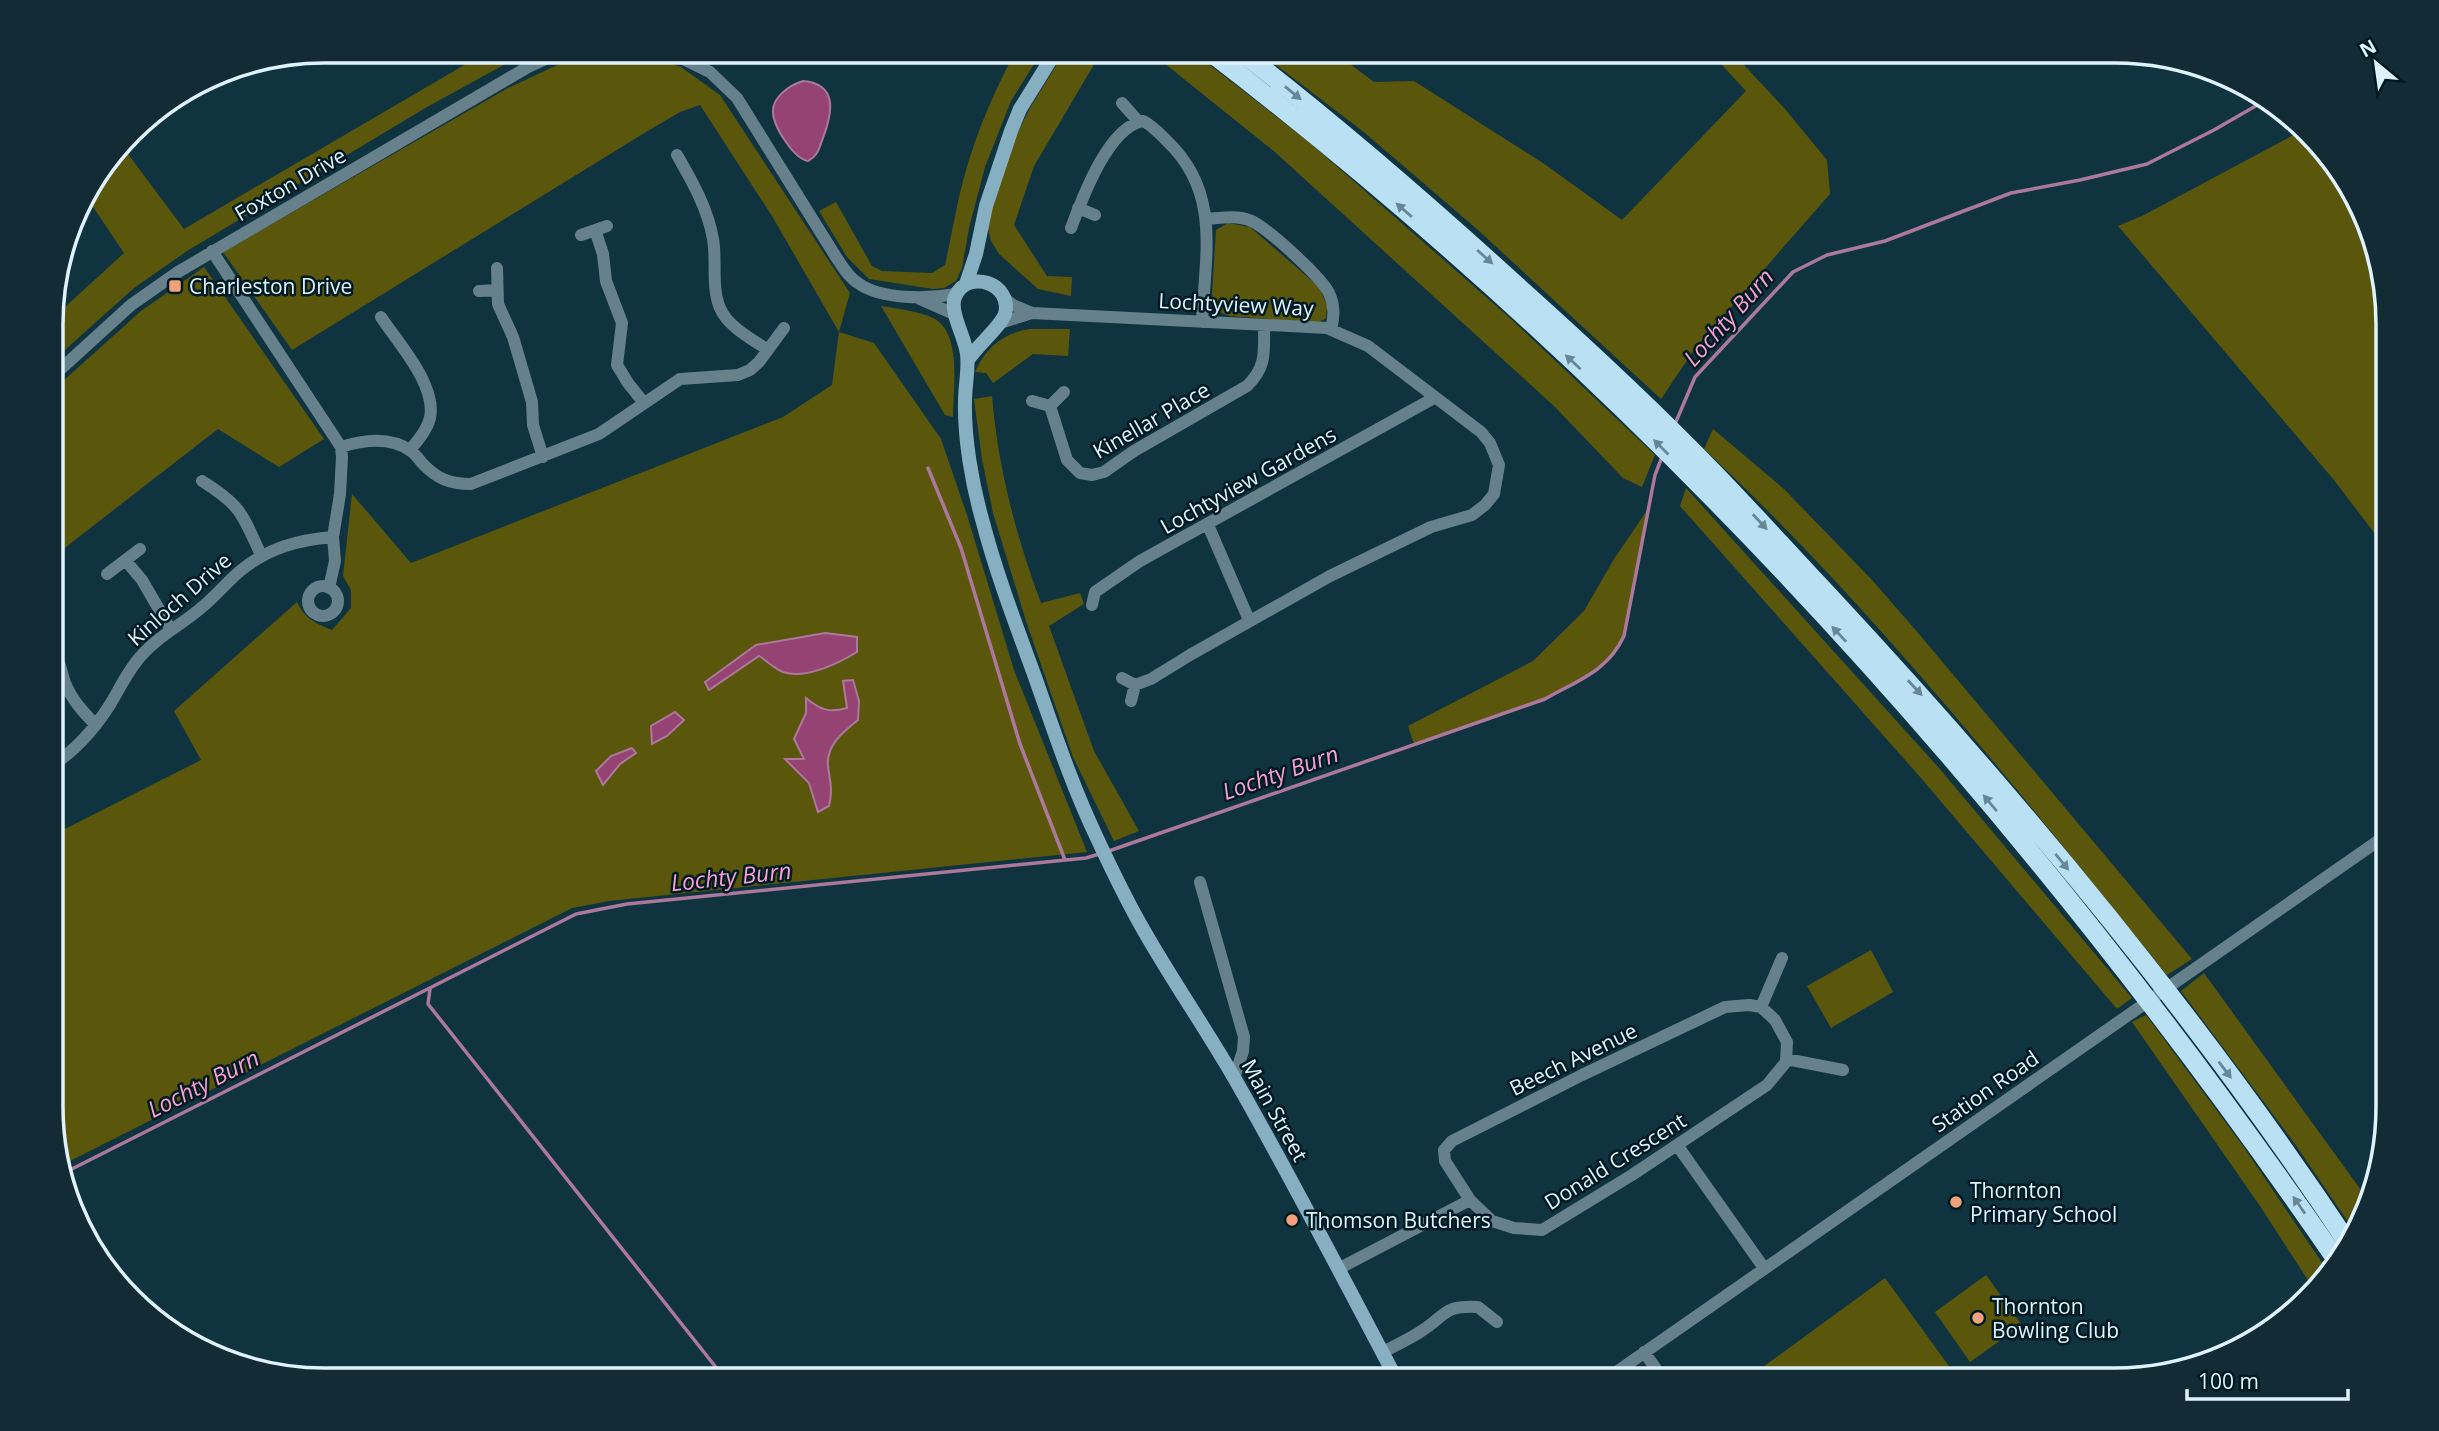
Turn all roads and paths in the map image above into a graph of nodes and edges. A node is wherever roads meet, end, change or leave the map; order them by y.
1 (537, 63) edge
2 (692, 63) edge
3 (1049, 63) edge
4 (1224, 63) edge
5 (1255, 63) edge
6 (1122, 103) dead end
7 (1138, 121) junction
8 (677, 155) dead end
9 (1078, 208) junction
10 (1095, 215) dead end
11 (1206, 219) junction
12 (1071, 228) dead end
13 (581, 235) dead end
14 (212, 251) junction
15 (976, 254) junction
16 (497, 268) dead end
17 (994, 285) junction
18 (961, 289) junction
19 (479, 290) dead end
20 (496, 290) junction
21 (917, 298) junction
22 (1004, 298) junction
23 (1032, 313) junction
24 (381, 317) dead end
25 (957, 320) junction
26 (1202, 322) junction
27 (1264, 325) junction
28 (997, 326) junction
29 (784, 328) dead end
30 (1331, 330) junction
31 (768, 351) junction
32 (968, 360) junction
33 (63, 367) edge
34 (1064, 392) dead end
35 (1434, 398) junction
36 (1032, 401) dead end
37 (1629, 402) junction
38 (644, 403) junction
39 (1050, 406) junction
40 (341, 447) junction
41 (411, 450) junction
42 (543, 457) junction
43 (202, 481) dead end
44 (1208, 525) junction
45 (333, 537) junction
46 (140, 550) dead end
47 (261, 555) junction
48 (126, 561) junction
49 (107, 574) dead end
50 (329, 588) dead end
51 (1090, 593) dead end
52 (1250, 620) junction
53 (171, 630) junction
54 (63, 674) edge
55 (1122, 678) dead end
56 (1135, 685) junction
57 (1131, 701) dead end
58 (96, 725) junction
59 (63, 758) edge
60 (2376, 842) edge
61 (1200, 882) dead end
62 (1782, 958) dead end
63 (1760, 1007) junction
64 (2176, 1019) junction
65 (1786, 1059) junction
66 (1843, 1070) dead end
67 (1234, 1078) junction
68 (1677, 1145) junction
69 (1470, 1200) junction
70 (2342, 1235) edge
71 (2332, 1253) edge
72 (1765, 1268) junction
73 (1338, 1269) junction
74 (1497, 1322) dead end
75 (1383, 1352) junction
76 (1644, 1352) junction
77 (1391, 1368) edge
78 (1622, 1368) edge
79 (1655, 1368) edge

1 - 14 street, Foxton Drive
2 - 21 street
3 - 15 main road
37 -> 4 highway
5 -> 37 highway
6 - 7 street
7 - 9 street
7 - 11 street
8 - 31 street
9 - 10 street
9 - 12 street
11 - 26 street
11 - 30 street
13 - 38 street
14 - 33 street, Foxton Drive
14 - 40 street
15 - 17 main road
15 - 18 main road
16 - 20 street
17 - 18 main road
17 - 22 main road
18 - 21 street
18 - 25 main road
19 - 20 street
20 - 42 street
21 - 25 street
22 - 23 street, Lochtyview Way
22 - 28 main road
23 - 26 street, Lochtyview Way
23 - 28 street, Lochtyview Way
24 - 41 street
25 - 28 main road
25 - 32 main road
26 - 27 street, Lochtyview Way
27 - 30 street, Lochtyview Way
27 - 39 street, Kinellar Place
28 - 32 main road
29 - 31 street
30 - 35 street, Lochtyview Way
31 - 38 street
32 - 67 main road, Main Street
34 - 39 street
35 - 44 street, Lochtyview Gardens
35 - 52 street, Lochtyview Way
36 - 39 street
37 - 64 highway
38 - 42 street
40 - 41 street
40 - 45 street
41 - 42 street
43 - 47 street
44 - 51 street, Lochtyview Gardens
44 - 52 street
45 - 47 street, Kinloch Drive
45 - 50 street
46 - 48 street
47 - 53 street, Kinloch Drive
48 - 49 street
48 - 53 street
52 - 56 street, Lochtyview Way
53 - 58 street, Kinloch Drive
54 - 58 street
55 - 56 street
56 - 57 street
58 - 59 street, Kinloch Drive
60 - 72 street, Station Road
61 - 67 street
62 - 63 street
63 - 65 street
63 - 69 street, Beech Avenue
64 -> 70 highway
71 -> 64 highway
65 - 66 street
65 - 68 street, Donald Crescent
67 - 73 main road, Main Street
68 - 69 street, Donald Crescent
68 - 72 street
69 - 73 street
72 - 76 street, Station Road
73 - 75 main road, Main Street
74 - 75 street
75 - 77 main road, Main Street
76 - 78 street, Station Road
76 - 79 street

